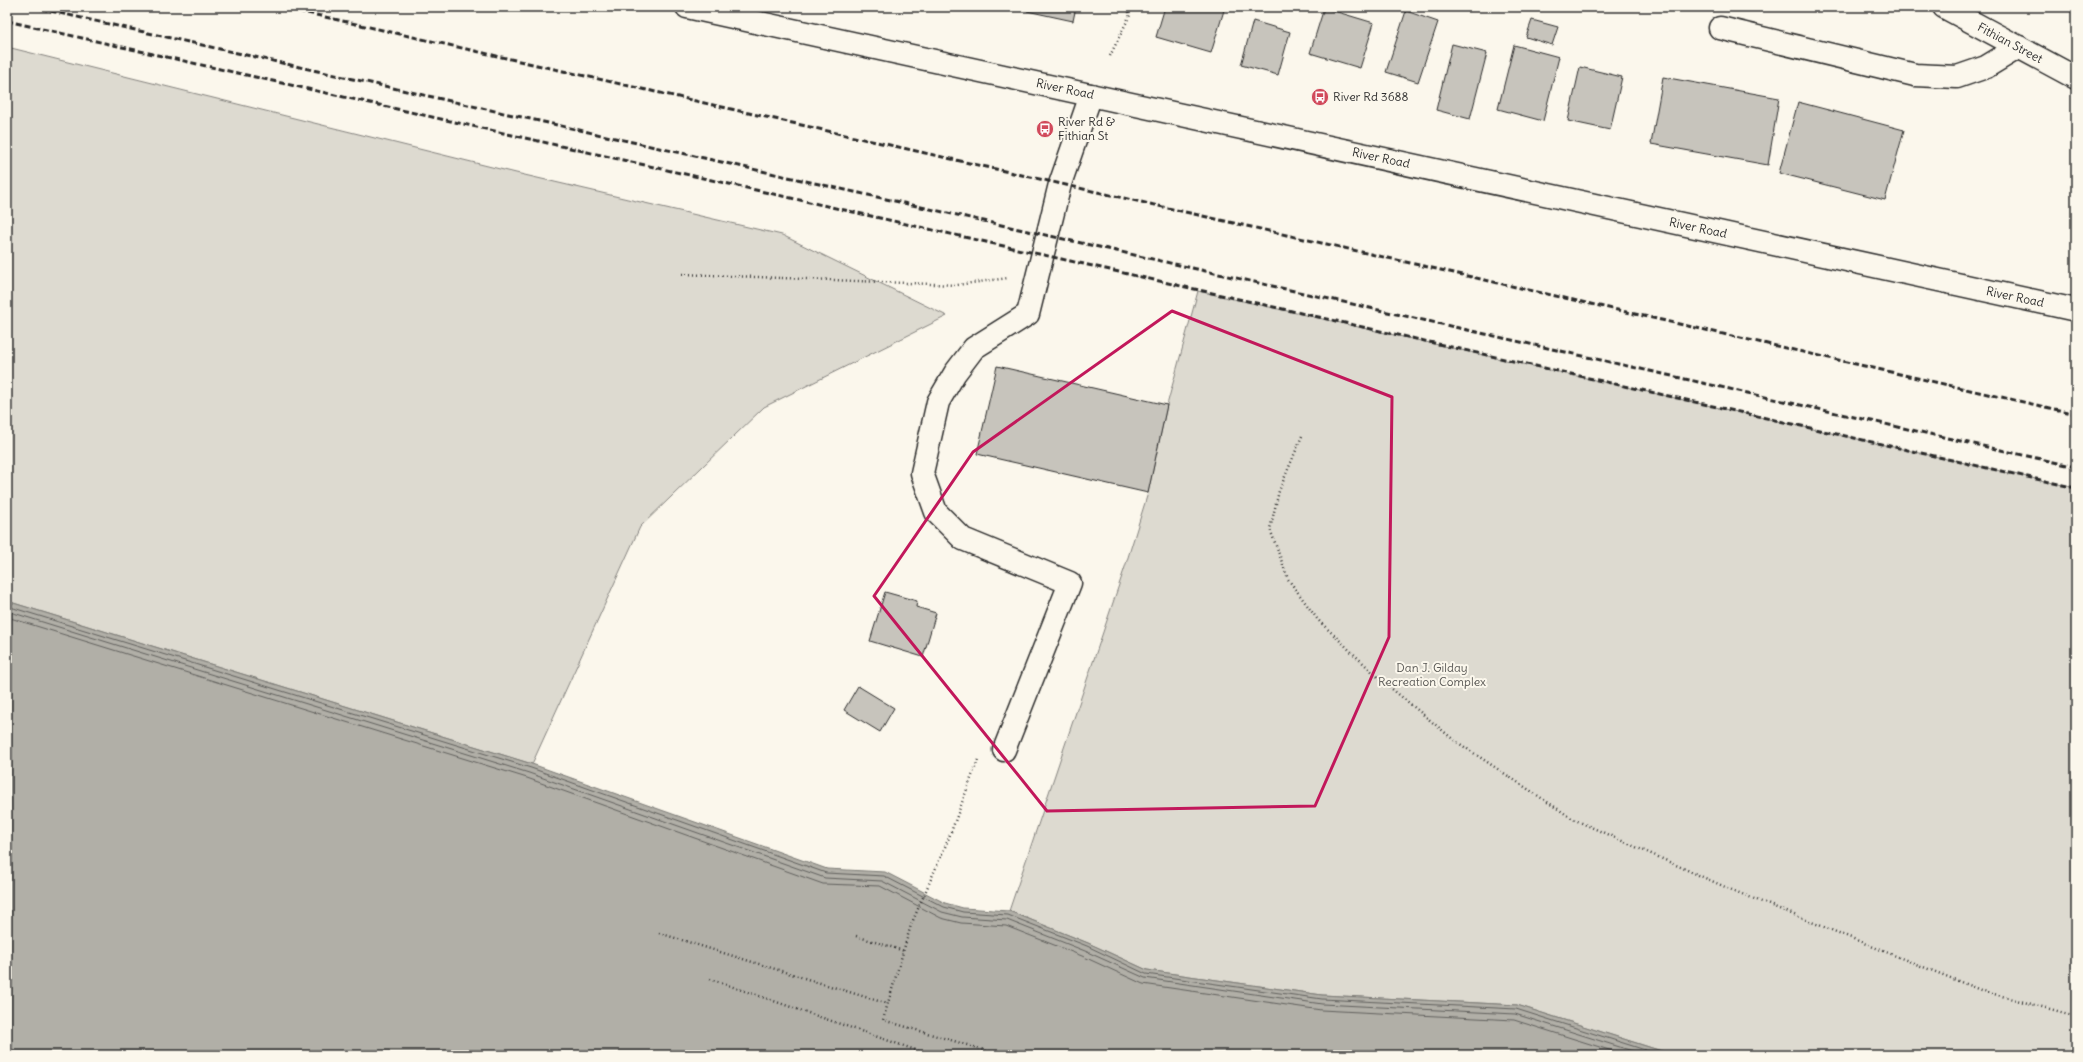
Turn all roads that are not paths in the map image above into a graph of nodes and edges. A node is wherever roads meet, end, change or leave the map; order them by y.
1 (687, 7) edge
2 (1944, 7) edge
3 (737, 12) edge
4 (1720, 28) dead end
5 (2019, 47) junction
6 (2076, 78) edge
7 (1091, 95) junction
8 (2076, 310) edge
9 (1004, 750) dead end

1 - 3 main road, River Road
2 - 5 main road, Fithian Street
3 - 7 main road, River Road
4 - 5 main road
5 - 6 main road, Fithian Street
7 - 8 main road, River Road
7 - 9 main road

